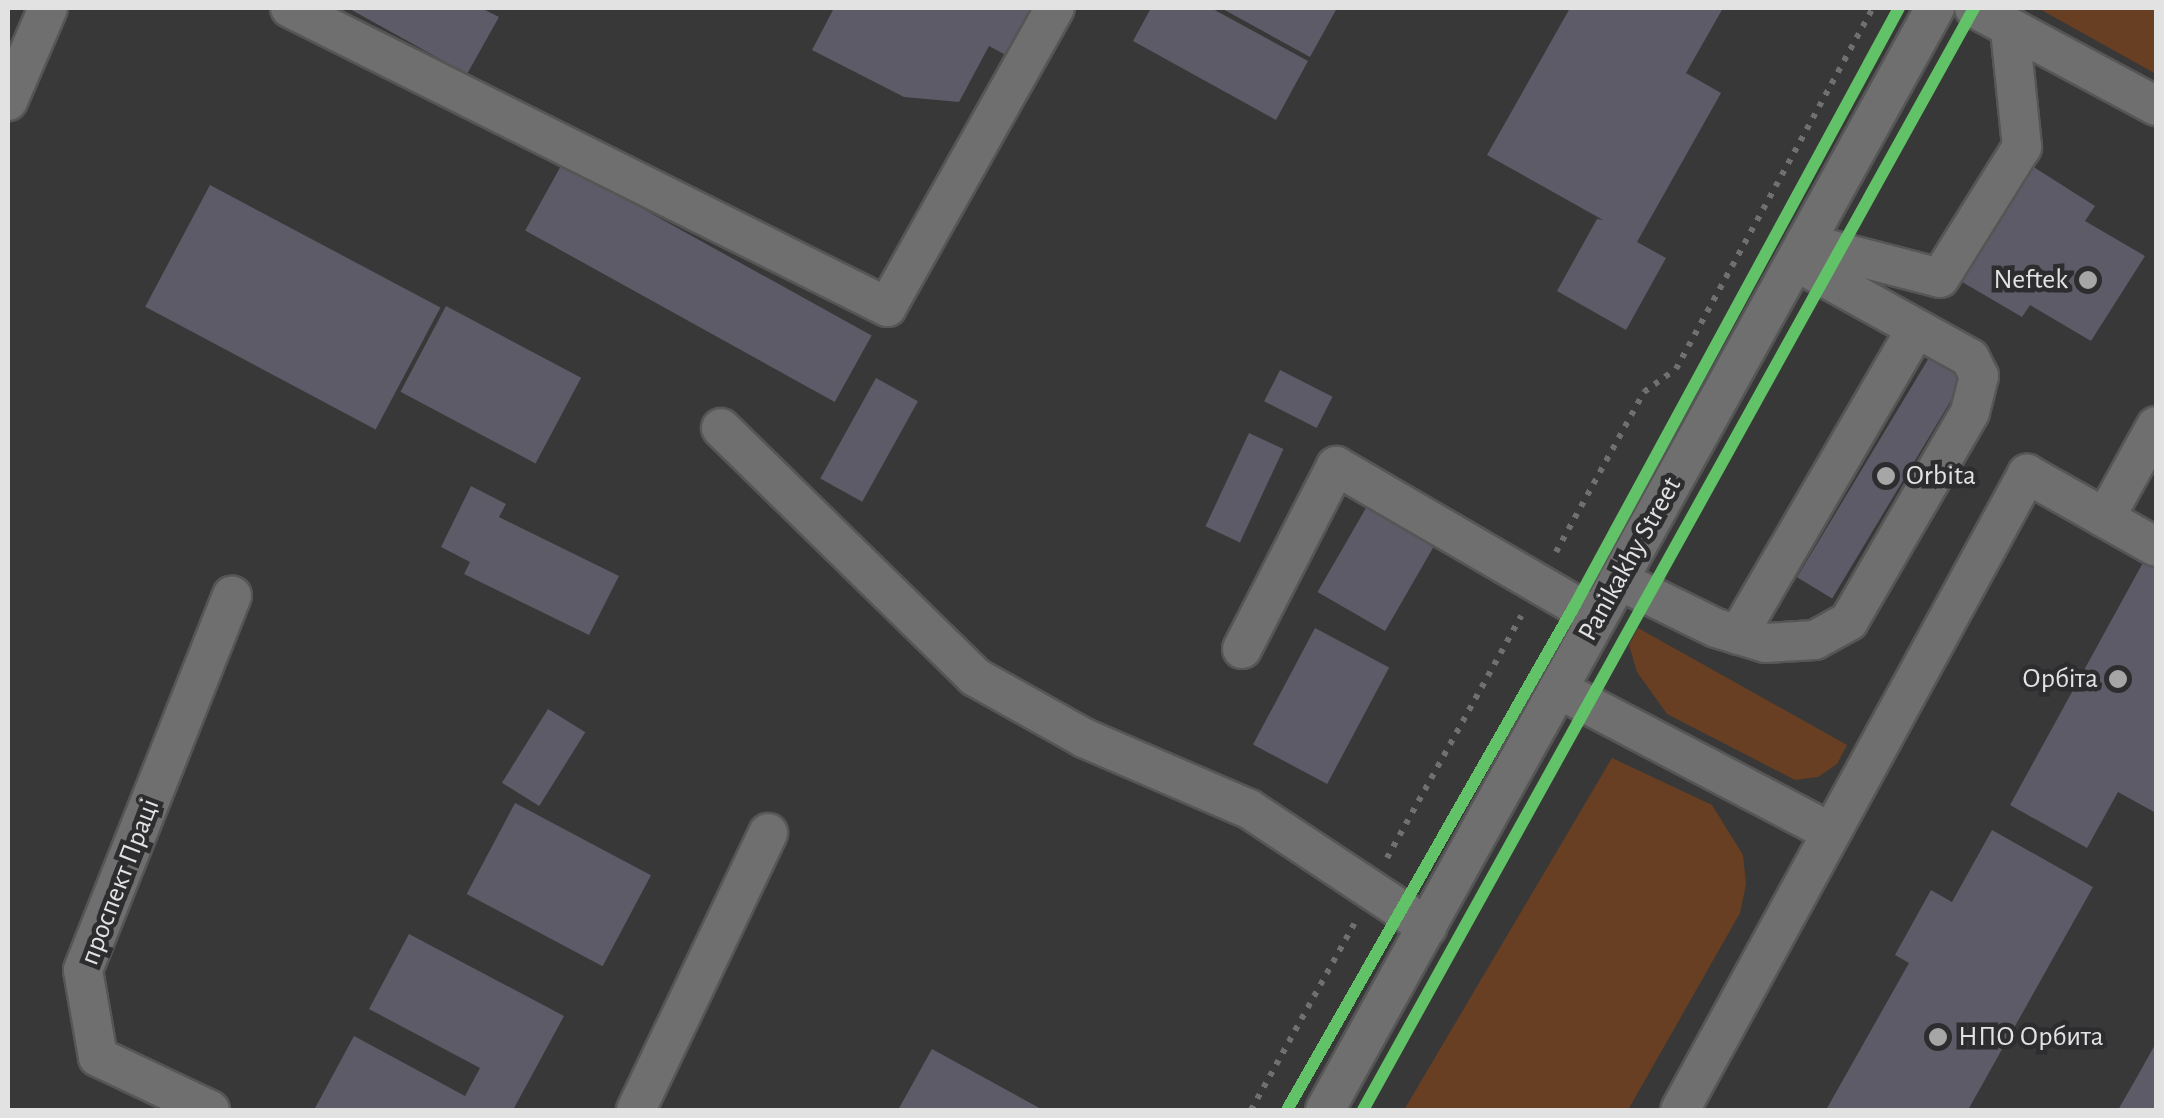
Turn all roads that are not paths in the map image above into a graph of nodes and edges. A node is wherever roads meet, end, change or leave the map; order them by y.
1 (48, 8) edge
2 (290, 8) edge
3 (1054, 8) edge
4 (1935, 8) edge
5 (1974, 8) edge
6 (2010, 28) junction
7 (8, 102) edge
8 (2156, 106) edge
9 (1800, 252) junction
10 (1916, 328) junction
11 (2156, 426) edge
12 (721, 428) dead end
13 (2105, 518) junction
14 (2156, 546) edge
15 (1618, 580) junction
16 (232, 596) dead end
17 (1597, 618) junction
18 (1738, 635) junction
19 (1242, 649) dead end
20 (1558, 689) junction
21 (1828, 831) junction
22 (768, 833) dead end
23 (1426, 927) junction
24 (210, 1110) edge
25 (636, 1110) edge
26 (1325, 1110) edge
27 (1680, 1110) edge

1 - 7 street
2 - 3 street
4 - 9 street, Panikakhy Street
5 - 6 street
6 - 8 street
6 - 9 street
9 - 10 street
9 - 15 street, Panikakhy Street
10 - 18 street
10 - 18 street
11 - 13 street
12 - 23 street
13 - 14 street
13 - 21 street
15 - 17 street, Panikakhy Street
15 - 18 street
16 - 24 street, проспект Праці
17 - 19 street
17 - 20 street, Panikakhy Street
20 - 21 street
20 - 23 street, Panikakhy Street
21 - 27 street
22 - 25 street
23 - 26 street, Panikakhy Street

